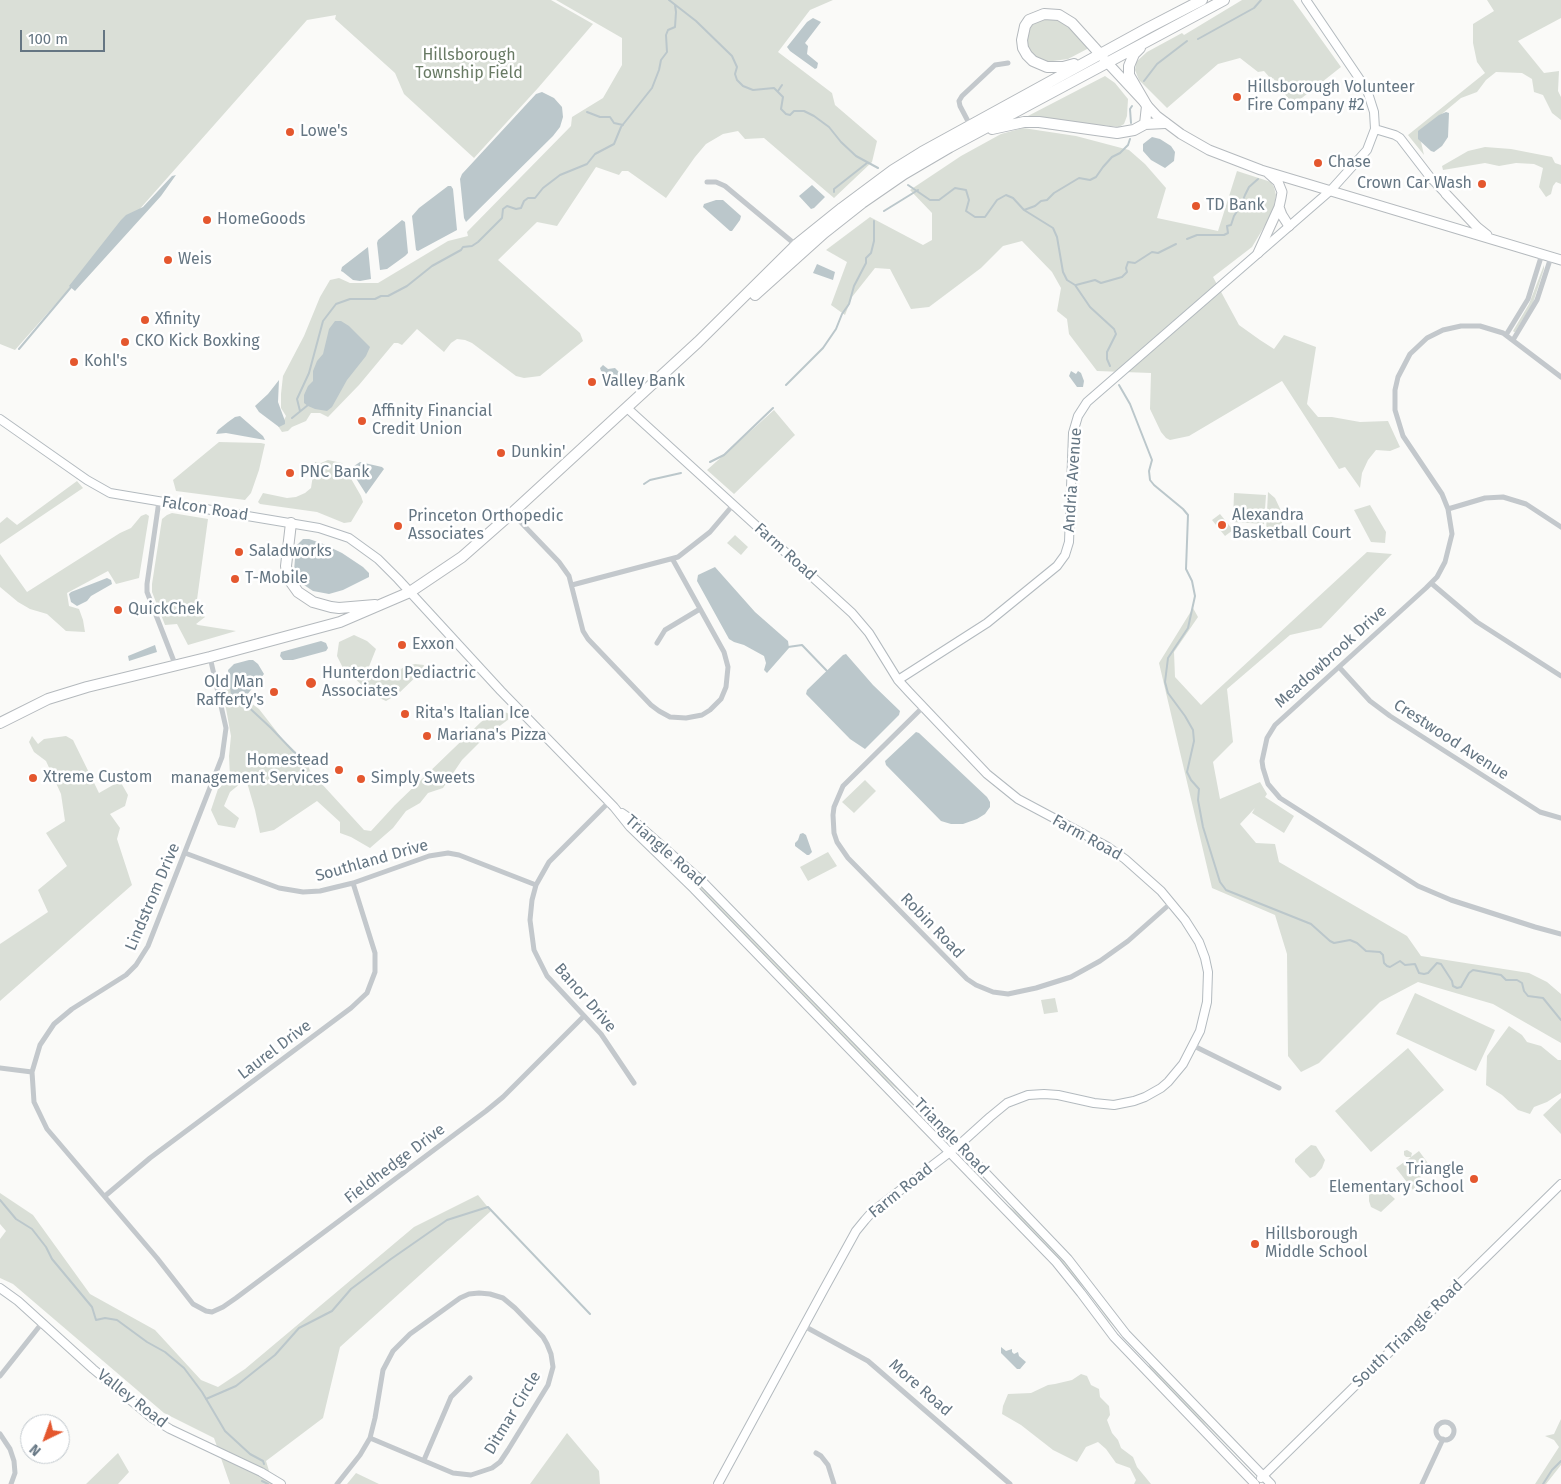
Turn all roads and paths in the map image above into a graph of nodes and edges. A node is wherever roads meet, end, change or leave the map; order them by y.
1 (1202, 0) edge
2 (1224, 0) edge
3 (1306, 0) edge
4 (1146, 42) junction
5 (1101, 55) junction
6 (1090, 61) junction
7 (1108, 63) junction
8 (1008, 64) dead end
9 (1147, 106) junction
10 (1165, 123) junction
11 (1145, 124) junction
12 (972, 129) junction
13 (1375, 129) junction
14 (1261, 170) junction
15 (707, 182) dead end
16 (1331, 190) junction
17 (1446, 194) joint
18 (1279, 207) junction
19 (1289, 226) junction
20 (1491, 238) junction
21 (796, 245) junction
22 (1258, 253) junction
23 (1542, 254) junction
24 (1551, 257) junction
25 (1561, 260) edge
26 (1506, 336) junction
27 (1513, 340) junction
28 (698, 342) junction
29 (1561, 377) edge
30 (627, 408) junction
31 (0, 419) edge
32 (159, 501) junction
33 (733, 505) junction
34 (1448, 508) junction
35 (512, 513) junction
36 (292, 523) junction
37 (1561, 526) edge
38 (673, 560) junction
39 (1431, 583) junction
40 (572, 585) junction
41 (410, 592) junction
42 (386, 604) junction
43 (700, 609) junction
44 (657, 643) dead end
45 (210, 657) junction
46 (175, 664) junction
47 (1339, 667) junction
48 (1561, 676) edge
49 (898, 680) junction
50 (922, 708) junction
51 (0, 722) edge
52 (612, 805) junction
53 (1561, 818) edge
54 (185, 853) junction
55 (353, 883) junction
56 (536, 885) junction
57 (1171, 903) junction
58 (1561, 934) edge
59 (584, 1016) junction
60 (1194, 1046) junction
61 (0, 1068) edge
62 (32, 1072) junction
63 (634, 1084) dead end
64 (1279, 1088) dead end
65 (959, 1145) junction
66 (950, 1152) junction
67 (1561, 1184) edge
68 (105, 1196) junction
69 (0, 1288) edge
70 (206, 1311) joint
71 (42, 1323) junction
72 (804, 1326) junction
73 (0, 1376) edge
74 (470, 1378) dead end
75 (0, 1434) edge
76 (370, 1438) junction
77 (1443, 1439) dead end
78 (816, 1453) dead end
79 (424, 1460) junction
80 (1263, 1476) junction
81 (11, 1484) edge
82 (281, 1484) edge
83 (336, 1484) edge
84 (718, 1484) edge
85 (834, 1484) edge
86 (1010, 1484) edge
87 (1255, 1484) edge
88 (1271, 1484) edge
89 (1422, 1484) edge

1 - 5 highway
2 - 4 highway
3 - 13 street
4 - 7 highway
4 - 9 highway
5 - 6 highway
5 - 6 highway
5 - 7 main road
6 - 12 highway
7 - 9 main road
7 - 12 highway
8 - 12 street
9 - 10 main road
9 - 11 highway
10 - 11 highway
10 - 14 main road
11 - 12 highway
12 - 21 highway
12 - 28 highway
13 - 16 street, Andria Avenue
13 - 17 street
14 - 16 main road
14 - 18 main road
15 - 21 street
16 - 19 street, Andria Avenue
16 - 20 main road
17 - 20 main road
18 - 19 main road
18 - 22 main road
19 - 22 street, Andria Avenue
20 - 23 main road
21 - 28 highway
22 - 49 street, Andria Avenue
23 - 24 main road
23 - 26 street
24 - 25 main road
24 - 27 street
26 - 27 street, Meadowbrook Drive
26 - 34 street, Meadowbrook Drive
27 - 29 street, Meadowbrook Drive
28 - 30 highway
30 - 33 street, Farm Road
30 - 35 highway
31 - 32 street, Falcon Road
32 - 36 street, Falcon Road
32 - 46 street
33 - 38 street
33 - 49 street, Farm Road
34 - 37 street
34 - 39 street, Meadowbrook Drive
35 - 40 street
35 - 41 highway
36 - 41 street, Falcon Road
36 - 42 highway
38 - 40 street
38 - 43 street
39 - 47 street, Meadowbrook Drive
39 - 48 street
40 - 43 street
41 - 42 highway
41 - 52 street, Triangle Road
42 - 45 highway
43 - 44 street
45 - 46 highway
45 - 54 street, Lindstrom Drive
46 - 51 highway
47 - 53 street, Crestwood Avenue
47 - 58 street, Meadowbrook Drive
49 - 50 street, Farm Road
50 - 57 street, Farm Road
50 - 57 street, Robin Road
52 - 56 street, Banor Drive
52 - 65 street, Triangle Road
52 - 66 street, Triangle Road
54 - 55 street, Southland Drive
54 - 62 street, Lindstrom Drive
55 - 56 street, Southland Drive
55 - 68 street, Laurel Drive
56 - 59 street, Banor Drive
57 - 60 street, Farm Road
59 - 63 street, Banor Drive
59 - 70 street, Fieldhedge Drive
60 - 64 street
60 - 65 street, Farm Road
61 - 62 street
62 - 68 street, Lindstrom Drive
65 - 66 street, Farm Road
65 - 80 street, Triangle Road
66 - 72 street, Farm Road
66 - 87 street, Triangle Road
67 - 80 street, South Triangle Road
68 - 70 street, Lindstrom Drive
69 - 71 street, Valley Road
71 - 73 street
71 - 82 street, Valley Road
72 - 84 street, Farm Road
72 - 86 street, More Road
74 - 79 street
75 - 81 street
76 - 79 street, Ditmar Circle
76 - 79 street, Ditmar Circle
76 - 83 street, Ditmar Circle
77 - 89 street
78 - 85 street
80 - 87 street, South Triangle Road
80 - 88 street, Triangle Road

